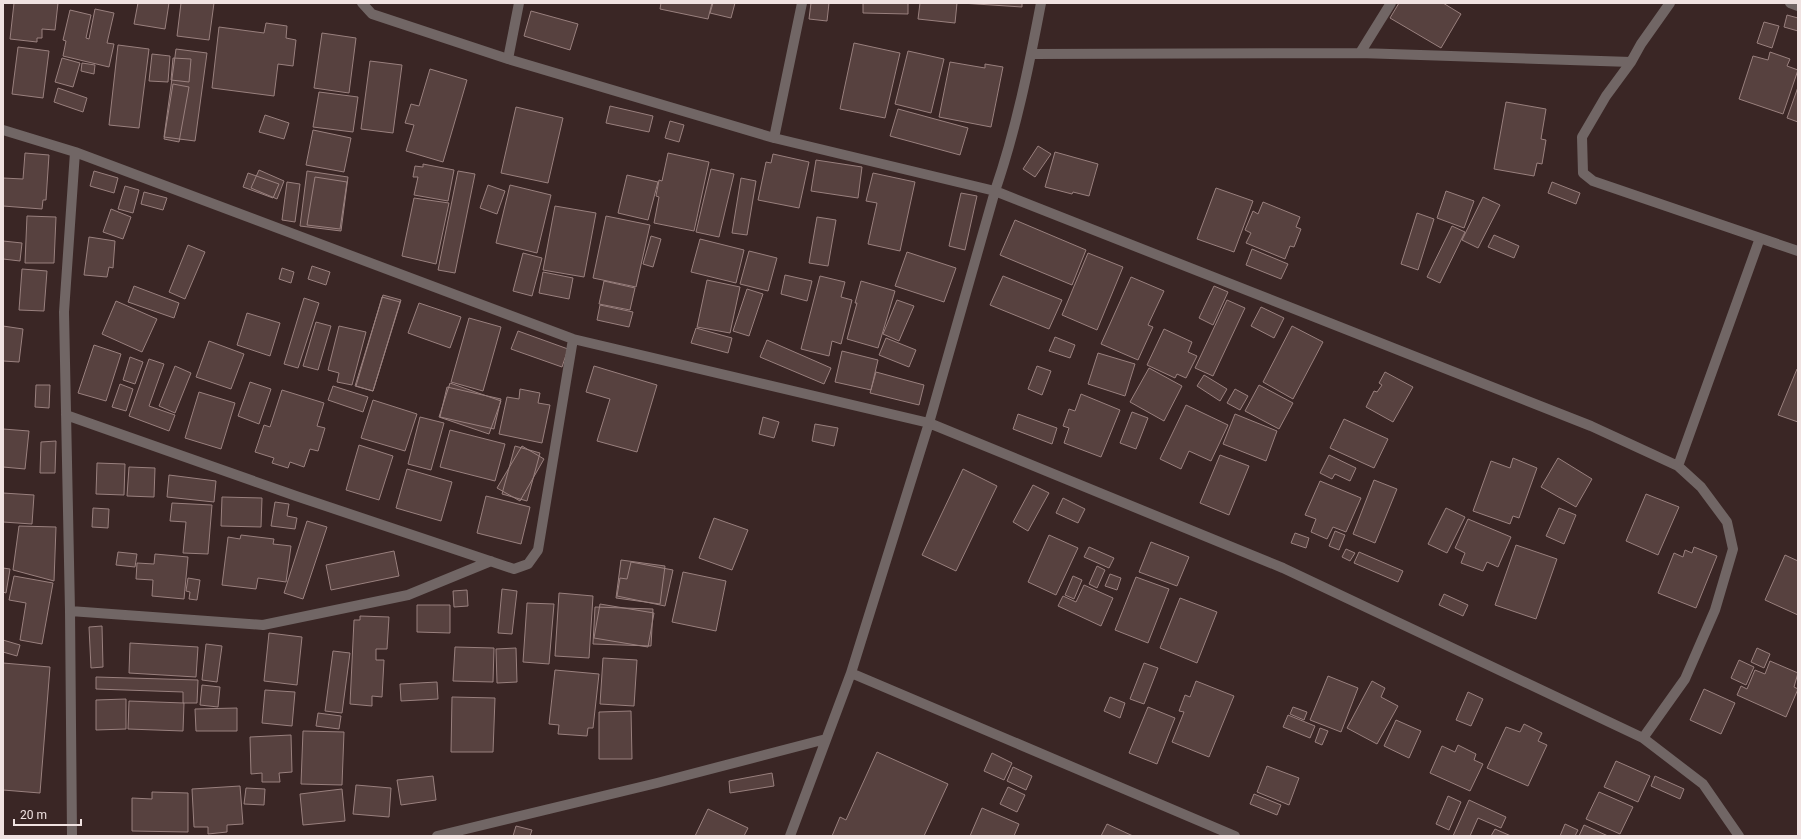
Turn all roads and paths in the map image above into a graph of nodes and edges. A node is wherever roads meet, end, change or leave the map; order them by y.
1 (362, 3) edge
2 (519, 3) edge
3 (802, 3) edge
4 (1041, 3) edge
5 (1390, 3) edge
6 (1670, 3) edge
7 (1790, 3) edge
8 (1798, 6) edge
9 (1360, 53) junction
10 (1032, 54) junction
11 (508, 59) junction
12 (1632, 62) junction
13 (3, 130) edge
14 (774, 138) junction
15 (75, 152) junction
16 (995, 191) junction
17 (1760, 238) junction
18 (1798, 251) edge
19 (573, 339) junction
20 (66, 415) junction
21 (929, 423) junction
22 (1678, 466) junction
23 (491, 561) junction
24 (70, 611) junction
25 (851, 673) junction
26 (1644, 738) junction
27 (826, 739) junction
28 (72, 836) edge
29 (437, 836) edge
30 (790, 836) edge
31 (1235, 836) edge
32 (1739, 836) edge

1 - 11 street
2 - 11 street
3 - 14 street
4 - 10 street
5 - 9 street
6 - 12 street
7 - 8 street
9 - 10 street
9 - 12 street
10 - 16 street
11 - 14 street
12 - 17 street
13 - 15 street
14 - 16 street
15 - 19 street
15 - 20 street
16 - 21 street
16 - 22 street
17 - 18 street
17 - 22 street
19 - 21 street
19 - 23 street
20 - 23 street
20 - 24 street
21 - 25 street
21 - 26 street
22 - 26 street
23 - 24 street
24 - 28 street
25 - 27 street
25 - 31 street
26 - 32 street
27 - 29 street
27 - 30 street

